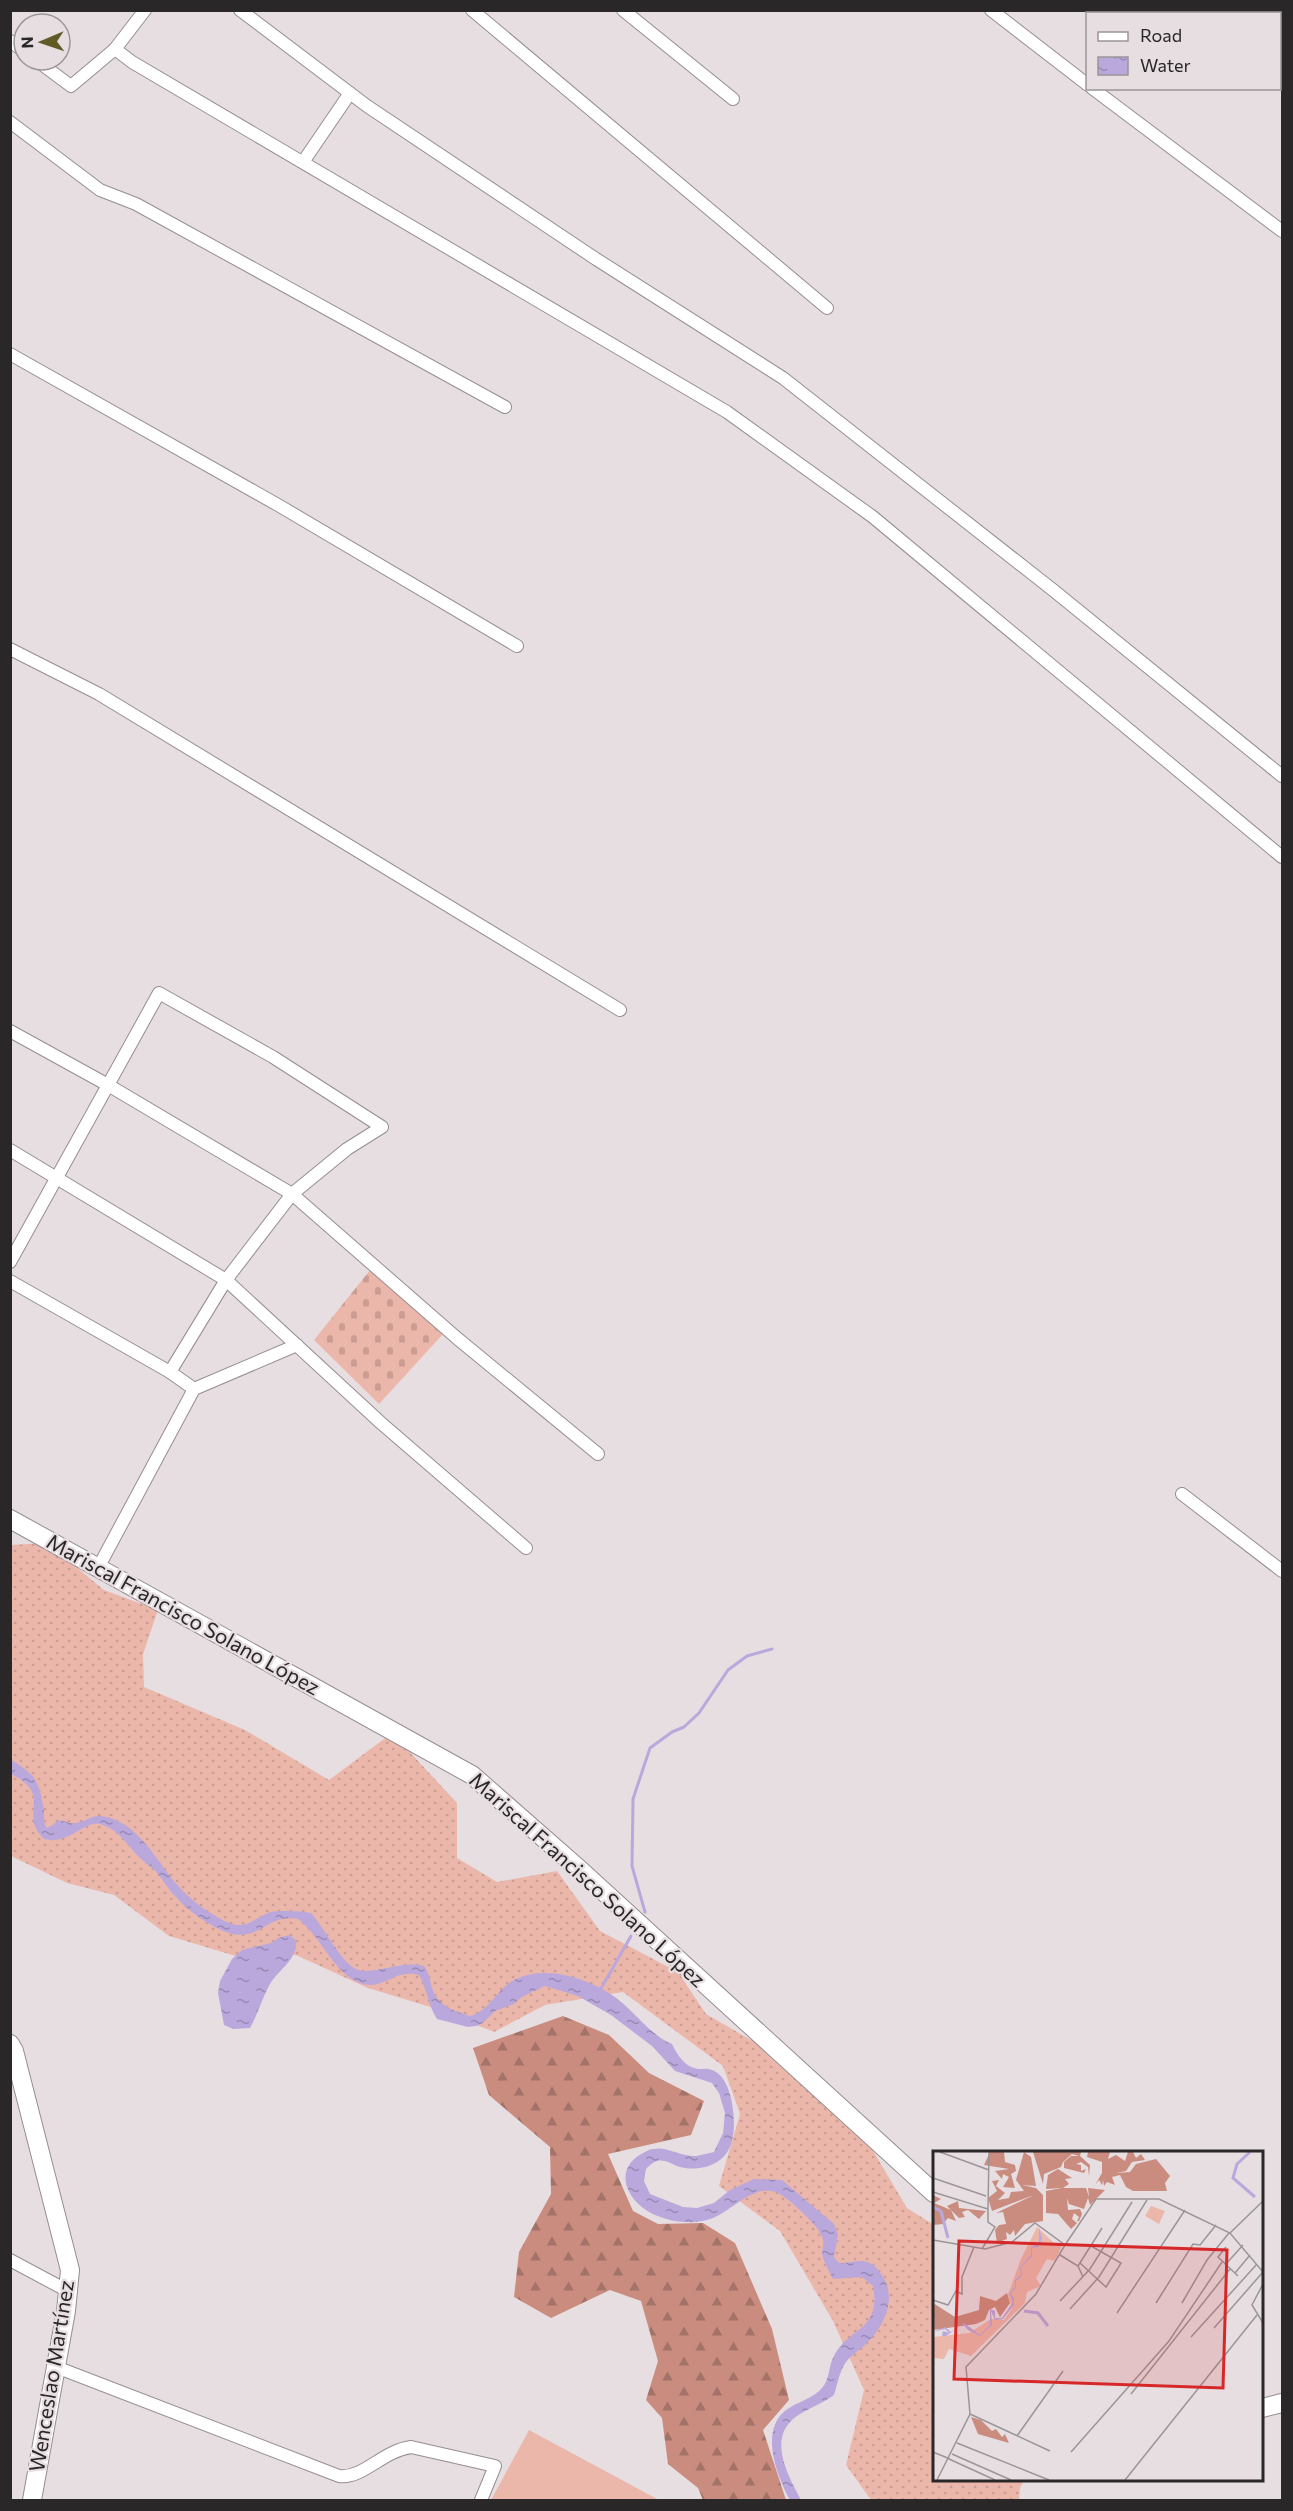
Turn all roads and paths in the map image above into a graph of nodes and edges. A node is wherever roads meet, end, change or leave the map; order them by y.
1 (240, 10) edge
2 (472, 10) edge
3 (623, 10) edge
4 (992, 10) edge
5 (142, 12) edge
6 (115, 49) junction
7 (52, 72) edge
8 (1086, 83) edge
9 (1095, 90) edge
10 (350, 93) junction
11 (733, 99) dead end
12 (10, 122) edge
13 (303, 162) junction
14 (1282, 231) edge
15 (827, 308) dead end
16 (10, 354) edge
17 (506, 407) dead end
18 (517, 646) dead end
19 (10, 649) edge
20 (1282, 776) edge
21 (1282, 857) edge
22 (620, 1011) dead end
23 (10, 1031) edge
24 (108, 1085) junction
25 (10, 1150) edge
26 (57, 1177) junction
27 (292, 1194) junction
28 (10, 1262) edge
29 (226, 1280) junction
30 (10, 1281) edge
31 (297, 1345) junction
32 (170, 1372) junction
33 (194, 1389) junction
34 (598, 1454) dead end
35 (1182, 1494) dead end
36 (10, 1520) edge
37 (526, 1548) dead end
38 (98, 1568) junction
39 (1282, 1571) edge
40 (10, 2044) edge
41 (933, 2192) edge
42 (10, 2260) edge
43 (68, 2291) junction
44 (56, 2367) junction
45 (1282, 2403) edge
46 (1263, 2408) edge
47 (32, 2500) edge
48 (482, 2500) edge

1 - 10 street
2 - 15 street
3 - 11 street
4 - 8 street
5 - 6 street
6 - 7 street
6 - 13 street
9 - 14 street
10 - 13 street
10 - 20 street
12 - 17 street
13 - 21 street
16 - 18 street
19 - 22 street
23 - 24 street
24 - 26 street
24 - 27 street
24 - 27 street
25 - 26 street
26 - 28 street
26 - 29 street
27 - 29 street
27 - 34 street
29 - 31 street
29 - 32 street
30 - 32 street
31 - 33 street
31 - 37 street
32 - 33 street
33 - 38 street
35 - 39 street
36 - 38 main road, Mariscal Francisco Solano López
38 - 41 main road, Mariscal Francisco Solano López
40 - 43 main road, Wenceslao Martínez
42 - 43 street
43 - 44 main road, Wenceslao Martínez
44 - 47 main road, Wenceslao Martínez
44 - 48 street
45 - 46 main road

